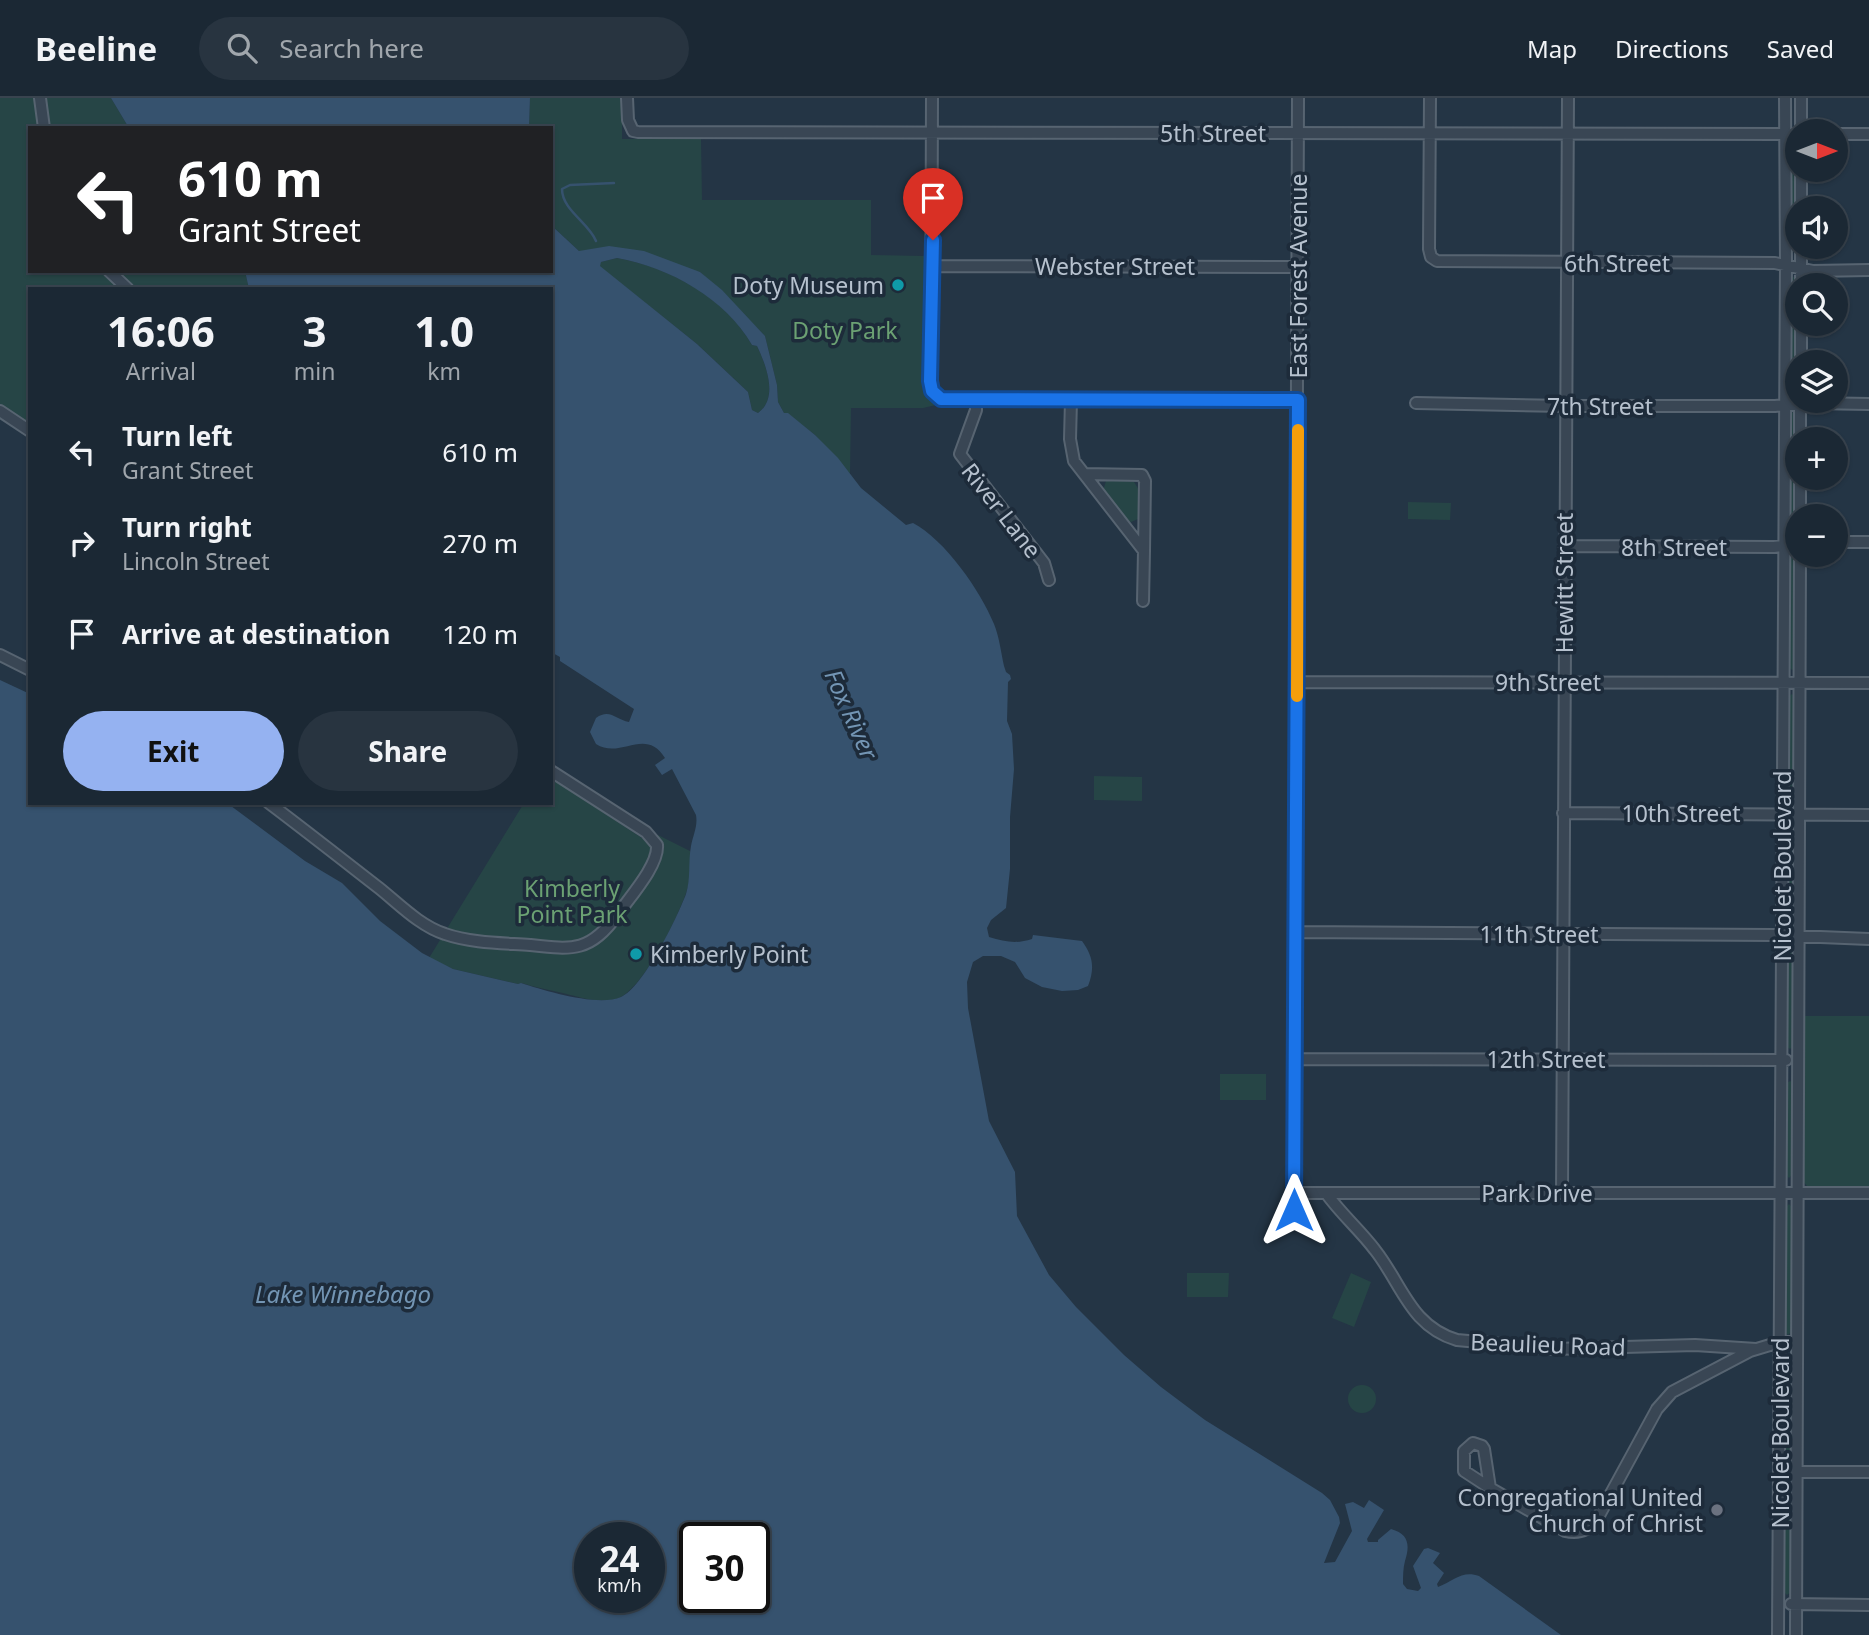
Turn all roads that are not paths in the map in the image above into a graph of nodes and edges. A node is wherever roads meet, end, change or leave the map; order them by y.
1 (40, 98) edge
2 (627, 98) edge
3 (932, 98) edge
4 (1298, 98) edge
5 (1430, 98) edge
6 (1568, 98) edge
7 (1784, 98) edge
8 (1801, 98) edge
9 (1800, 119) edge
10 (44, 126) edge
11 (932, 133) junction
12 (1298, 134) junction
13 (1430, 134) junction
14 (1568, 134) junction
15 (1784, 134) junction
16 (1848, 134) edge
17 (1869, 134) edge
18 (1801, 259) edge
19 (1567, 263) junction
20 (1786, 264) junction
21 (932, 266) junction
22 (1298, 267) junction
23 (1801, 267) junction
24 (1869, 270) edge
25 (111, 273) edge
26 (1801, 273) edge
27 (126, 287) edge
28 (976, 400) junction
29 (1071, 400) junction
30 (1298, 400) junction
31 (1416, 403) dead end
32 (1848, 403) edge
33 (1869, 404) edge
34 (1784, 406) junction
35 (1566, 407) junction
36 (0, 411) edge
37 (28, 430) edge
38 (1084, 474) junction
39 (1848, 542) edge
40 (1869, 542) edge
41 (1783, 546) junction
42 (1564, 547) junction
43 (1144, 551) junction
44 (1800, 567) edge
45 (1049, 580) dead end
46 (1143, 601) dead end
47 (0, 655) edge
48 (28, 669) edge
49 (1297, 682) junction
50 (1564, 682) junction
51 (1782, 682) junction
52 (1799, 682) junction
53 (1869, 683) edge
54 (553, 772) edge
55 (272, 805) edge
56 (1563, 813) junction
57 (1782, 814) junction
58 (1798, 814) junction
59 (1869, 815) edge
60 (1296, 932) junction
61 (1564, 934) junction
62 (1783, 936) junction
63 (1799, 937) junction
64 (1869, 939) edge
65 (1295, 1059) junction
66 (1564, 1059) junction
67 (1781, 1060) junction
68 (1797, 1061) junction
69 (1294, 1193) junction
70 (1326, 1193) junction
71 (1780, 1193) junction
72 (1869, 1193) edge
73 (1562, 1194) junction
74 (1796, 1194) junction
75 (1294, 1210) dead end
76 (1780, 1342) junction
77 (1796, 1342) junction
78 (1756, 1349) junction
79 (1781, 1472) junction
80 (1795, 1472) junction
81 (1869, 1472) edge
82 (1490, 1488) dead end
83 (1779, 1603) junction
84 (1796, 1605) junction
85 (1869, 1605) edge
86 (1778, 1635) edge
87 (1796, 1635) edge

1 - 10 street
2 - 11 street, 5th Street
3 - 11 street
4 - 12 street, East Forest Avenue
5 - 13 street
6 - 14 street, Hewitt Street
7 - 15 street, Nicolet Boulevard
8 - 9 street
11 - 12 street, 5th Street
11 - 21 street
12 - 13 street, 5th Street
12 - 22 street, East Forest Avenue
13 - 14 street, 5th Street
13 - 19 street, 6th Street
14 - 15 street, 5th Street
14 - 19 street, Hewitt Street
15 - 20 street, Nicolet Boulevard
16 - 17 street
18 - 23 street
19 - 20 street, 6th Street
19 - 35 street, Hewitt Street
20 - 23 street, 6th Street
20 - 34 street, Nicolet Boulevard
21 - 22 street, Webster Street
21 - 28 street
22 - 30 street, East Forest Avenue
23 - 24 street, 6th Street
23 - 26 street
25 - 27 street
28 - 29 street
28 - 45 street, River Lane
29 - 30 street
29 - 38 street
30 - 49 street, East Forest Avenue
31 - 35 street, 7th Street
32 - 33 street, 7th Street
34 - 35 street, 7th Street
34 - 41 street, Nicolet Boulevard
35 - 42 street, Hewitt Street
36 - 37 street
38 - 43 street
38 - 43 street
39 - 40 street
41 - 42 street, 8th Street
41 - 51 street, Nicolet Boulevard
42 - 50 street, Hewitt Street
43 - 46 street
44 - 52 street, Nicolet Boulevard
47 - 48 street
49 - 50 street, 9th Street
49 - 60 street, East Forest Avenue
50 - 51 street, 9th Street
50 - 56 street, Hewitt Street
51 - 52 street, 9th Street
51 - 57 street, Nicolet Boulevard
52 - 53 street, 9th Street
52 - 58 street, Nicolet Boulevard
54 - 55 street
56 - 57 street, 10th Street
56 - 61 street, Hewitt Street
57 - 58 street, 10th Street
57 - 62 street, Nicolet Boulevard
58 - 59 street, 10th Street
58 - 63 street, Nicolet Boulevard
60 - 61 street, 11th Street
60 - 65 street, East Forest Avenue
61 - 62 street, 11th Street
61 - 66 street, Hewitt Street
62 - 63 street, 11th Street
62 - 67 street, Nicolet Boulevard
63 - 64 street, 11th Street
63 - 68 street, Nicolet Boulevard
65 - 66 street, 12th Street
65 - 69 street, East Forest Avenue
66 - 67 street, 12th Street
66 - 73 street, Hewitt Street
67 - 68 street, 12th Street
67 - 71 street, Nicolet Boulevard
68 - 74 street, Nicolet Boulevard
69 - 70 street, Park Drive
69 - 75 street, East Forest Avenue
70 - 73 street, Park Drive
70 - 78 street, Beaulieu Road
71 - 73 street, Park Drive
71 - 74 street, Park Drive
71 - 76 street, Nicolet Boulevard
72 - 74 street, Park Drive
74 - 77 street, Nicolet Boulevard
76 - 77 street
76 - 78 street
76 - 79 street, Nicolet Boulevard
77 - 80 street, Nicolet Boulevard
78 - 82 street
79 - 80 street
79 - 83 street, Nicolet Boulevard
80 - 81 street
80 - 84 street, Nicolet Boulevard
83 - 84 street
83 - 86 street, Nicolet Boulevard
84 - 85 street
84 - 87 street, Nicolet Boulevard

